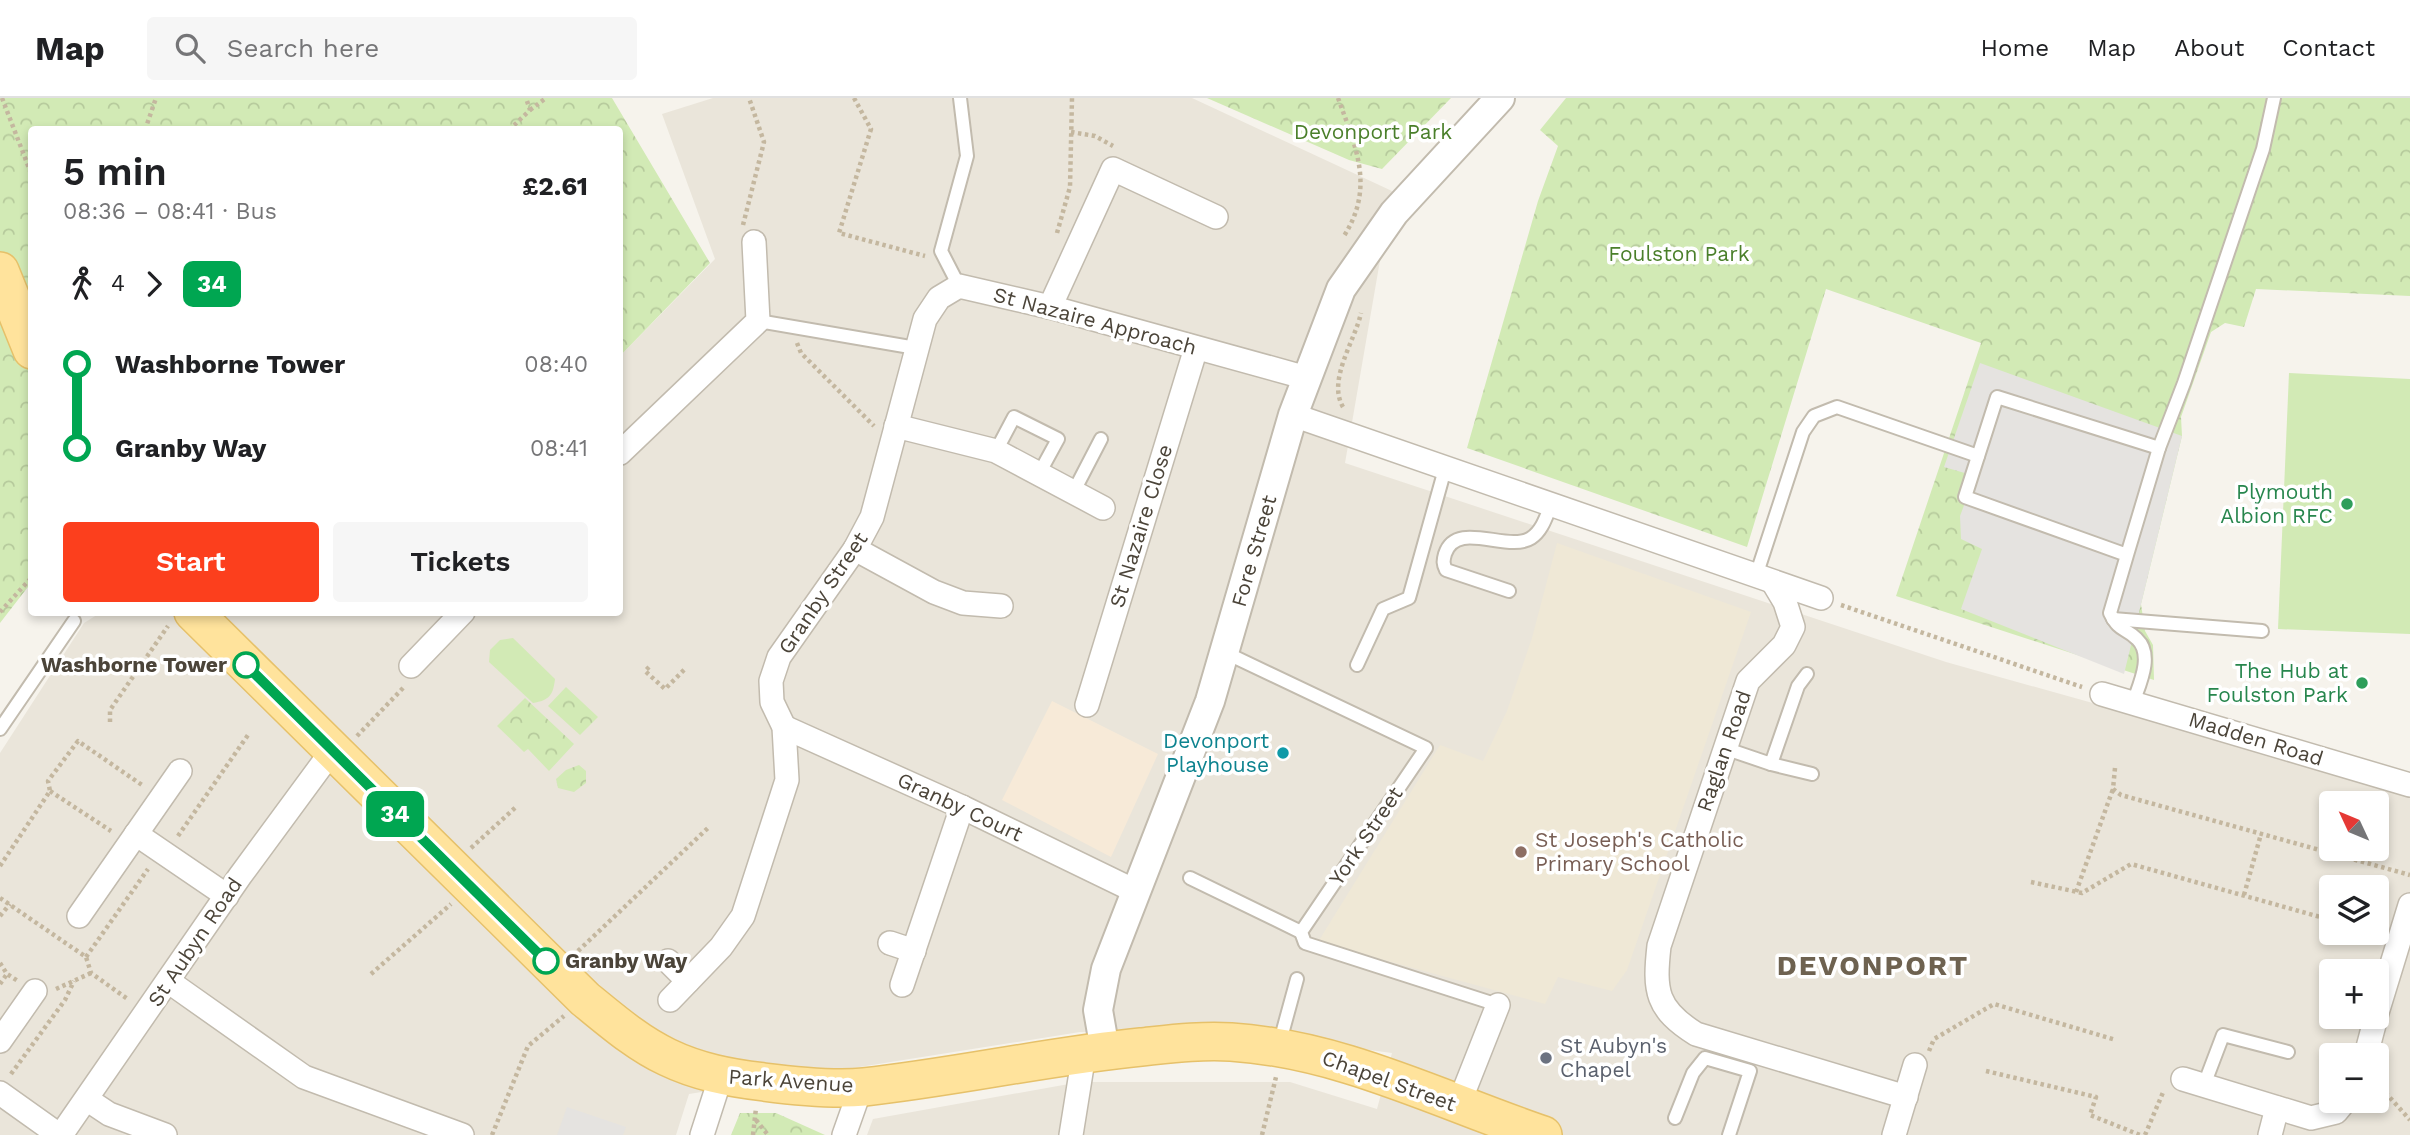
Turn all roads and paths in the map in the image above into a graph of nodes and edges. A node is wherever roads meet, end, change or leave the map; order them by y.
1 (2, 98) edge
2 (156, 98) edge
3 (526, 98) edge
4 (546, 98) edge
5 (749, 98) edge
6 (854, 98) edge
7 (960, 98) edge
8 (1072, 98) edge
9 (1500, 98) edge
10 (2274, 98) edge
11 (530, 110) junction
12 (146, 126) edge
13 (513, 126) edge
14 (1071, 132) junction
15 (1095, 136) dead end
16 (28, 166) edge
17 (1216, 217) dead end
18 (1055, 237) dead end
19 (754, 242) joint
20 (947, 262) junction
21 (0, 271) edge
22 (959, 286) junction
23 (1050, 307) junction
24 (758, 321) junction
25 (790, 326) junction
26 (28, 340) edge
27 (916, 348) junction
28 (1196, 348) junction
29 (1307, 379) junction
30 (1293, 415) junction
31 (894, 434) junction
32 (1101, 439) dead end
33 (2158, 448) junction
34 (623, 450) edge
35 (996, 451) junction
36 (1978, 456) junction
37 (1445, 469) junction
38 (1040, 472) junction
39 (1074, 491) junction
40 (1551, 505) junction
41 (1103, 508) dead end
42 (855, 549) junction
43 (2127, 555) junction
44 (1764, 579) junction
45 (28, 581) edge
46 (1509, 591) dead end
47 (1821, 598) joint
48 (1001, 606) dead end
49 (0, 612) edge
50 (197, 616) edge
51 (459, 616) edge
52 (2113, 619) junction
53 (74, 621) dead end
54 (2262, 631) dead end
55 (160, 637) dead end
56 (1224, 652) junction
57 (1357, 665) dead end
58 (411, 666) joint
59 (649, 667) dead end
60 (685, 668) dead end
61 (1807, 674) dead end
62 (2102, 694) joint
63 (2133, 703) junction
64 (1087, 705) dead end
65 (110, 722) dead end
66 (784, 727) junction
67 (0, 729) edge
68 (248, 735) dead end
69 (1724, 748) junction
70 (335, 754) junction
71 (1771, 764) junction
72 (2115, 768) dead end
73 (180, 771) dead end
74 (1812, 774) dead end
75 (143, 784) dead end
76 (2410, 785) edge
77 (2113, 789) junction
78 (50, 792) junction
79 (516, 807) dead end
80 (962, 807) junction
81 (710, 826) dead end
82 (2261, 834) junction
83 (133, 838) junction
84 (163, 852) junction
85 (0, 866) edge
86 (2410, 875) edge
87 (460, 878) junction
88 (1190, 878) dead end
89 (2031, 882) dead end
90 (1135, 891) junction
91 (2076, 892) junction
92 (2244, 895) junction
93 (227, 896) junction
94 (0, 898) edge
95 (9, 904) junction
96 (2410, 905) edge
97 (0, 916) edge
98 (79, 916) dead end
99 (2319, 917) edge
100 (1301, 932) junction
101 (890, 943) dead end
102 (914, 951) junction
103 (86, 957) junction
104 (668, 961) dead end
105 (557, 971) junction
106 (91, 973) junction
107 (7, 974) dead end
108 (371, 974) dead end
109 (2389, 974) edge
110 (1297, 979) dead end
111 (75, 981) junction
112 (168, 981) junction
113 (688, 981) junction
114 (0, 984) edge
115 (902, 985) dead end
116 (35, 990) joint
117 (585, 999) junction
118 (670, 1000) dead end
119 (1498, 1005) joint
120 (147, 1012) junction
121 (2116, 1040) dead end
122 (0, 1041) edge
123 (1280, 1049) junction
124 (1094, 1052) junction
125 (2288, 1052) dead end
126 (1915, 1065) joint
127 (1986, 1071) dead end
128 (721, 1076) junction
129 (2194, 1082) junction
130 (4, 1085) edge
131 (861, 1087) junction
132 (1906, 1097) junction
133 (2389, 1097) edge
134 (88, 1100) junction
135 (1458, 1106) junction
136 (2277, 1108) junction
137 (2332, 1113) edge
138 (1675, 1118) dead end
139 (756, 1120) dead end
140 (2410, 1120) edge
141 (1495, 1127) edge
142 (60, 1135) edge
143 (165, 1135) edge
144 (462, 1135) edge
145 (492, 1135) edge
146 (702, 1135) edge
147 (768, 1135) edge
148 (845, 1135) edge
149 (1071, 1135) edge
150 (1262, 1135) edge
151 (1544, 1135) edge
152 (1729, 1135) edge
153 (1894, 1135) edge
154 (2142, 1135) edge
155 (2270, 1135) edge

1 - 16 path
2 - 12 path
3 - 11 path
4 - 11 path
5 - 19 path
6 - 20 path
7 - 20 lane
8 - 14 path
9 - 29 street, Fore Street
10 - 33 lane
11 - 13 path
14 - 15 path
14 - 18 path
17 - 23 street
19 - 24 street
20 - 22 lane
21 - 26 main road
22 - 23 street, St Nazaire Approach
22 - 27 street
23 - 28 street, St Nazaire Approach
24 - 25 lane
24 - 34 street
25 - 27 lane
25 - 31 path
27 - 31 street, Granby Street
28 - 29 street, St Nazaire Approach
28 - 64 street, St Nazaire Close
29 - 30 street, Fore Street
30 - 37 street
30 - 56 street, Fore Street
31 - 35 street
31 - 42 street, Granby Street
32 - 39 lane
33 - 36 lane
33 - 43 lane
35 - 38 street
35 - 38 lane
36 - 43 lane
36 - 44 lane
37 - 40 street
37 - 57 lane
38 - 39 street
39 - 41 street
40 - 44 street
40 - 46 lane
42 - 48 street
42 - 66 street, Granby Street
43 - 52 lane
44 - 47 street
44 - 69 street, Raglan Road
45 - 49 path
47 - 62 path
50 - 70 main road, Park Avenue
51 - 58 street
52 - 54 lane
52 - 63 lane
53 - 67 lane
55 - 65 path
56 - 90 street, Fore Street
56 - 100 lane, York Street
58 - 70 path
59 - 60 path
61 - 71 lane
62 - 63 street, Madden Road
63 - 76 street, Madden Road
66 - 80 street, Granby Court
66 - 113 street, Granby Street
68 - 84 path
69 - 71 lane
69 - 132 street, Raglan Road
70 - 87 main road, Park Avenue
70 - 93 street, St Aubyn Road
71 - 74 lane
72 - 77 path
73 - 83 street
75 - 78 path
77 - 82 path
77 - 91 path
78 - 83 path
78 - 85 path
79 - 87 path
80 - 90 street, Granby Court
80 - 102 street
81 - 105 path
82 - 86 path
82 - 92 path
83 - 84 street
83 - 98 street
84 - 93 street
84 - 103 path
87 - 105 main road, Park Avenue
87 - 108 path
88 - 100 lane
89 - 91 path
90 - 124 street, Fore Street
91 - 92 path
92 - 99 path
93 - 112 street, St Aubyn Road
94 - 95 path
95 - 97 path
95 - 103 path
96 - 109 street
100 - 119 lane
101 - 102 street
102 - 115 street
103 - 106 path
104 - 113 street
105 - 117 main road, Park Avenue
106 - 111 path
106 - 120 path
107 - 114 path
110 - 123 lane
111 - 116 path
111 - 130 path
112 - 120 street, St Aubyn Road
112 - 144 street
113 - 118 street, Granby Street
116 - 122 street
117 - 128 main road, Park Avenue
117 - 145 path
119 - 135 street
120 - 134 street, St Aubyn Road
121 - 126 path
123 - 124 main road, Chapel Street
123 - 135 main road, Chapel Street
123 - 150 path
124 - 131 main road, Park Avenue
124 - 149 street, Fore Street
125 - 129 lane
126 - 132 street
127 - 154 path
128 - 131 main road, Park Avenue
128 - 146 street
129 - 136 street
129 - 154 path
130 - 142 street
131 - 148 street
132 - 153 street
133 - 140 path
134 - 142 street, St Aubyn Road
134 - 143 street
135 - 141 main road, Chapel Street
136 - 137 street
136 - 155 street
138 - 152 lane
139 - 147 path
141 - 151 main road, Chapel Street

